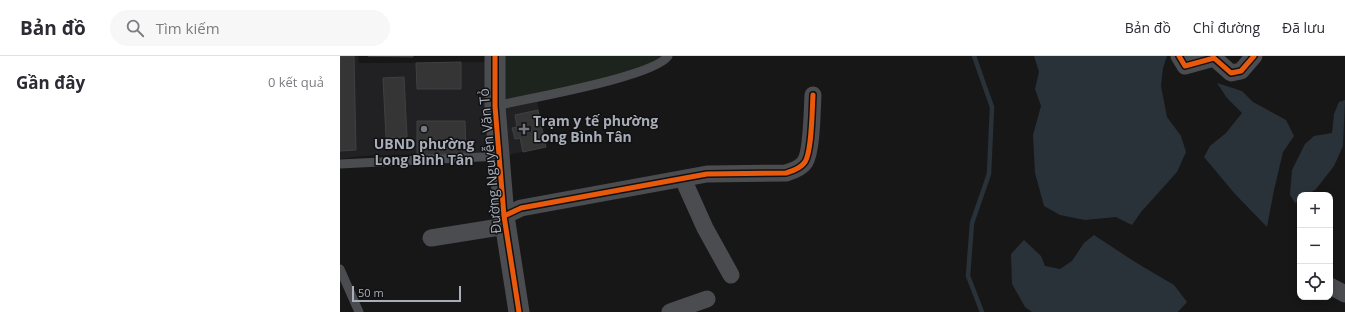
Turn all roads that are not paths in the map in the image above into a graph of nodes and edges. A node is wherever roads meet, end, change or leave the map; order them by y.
1 (495, 56) edge
2 (668, 56) edge
3 (1179, 56) edge
4 (1254, 56) edge
5 (813, 95) dead end
6 (495, 106) junction
7 (500, 156) junction
8 (340, 164) edge
9 (683, 178) junction
10 (505, 221) junction
11 (431, 238) dead end
12 (340, 269) edge
13 (731, 275) dead end
14 (1333, 288) edge
15 (1345, 294) edge
16 (707, 299) dead end
17 (359, 312) edge
18 (519, 312) edge
19 (670, 312) edge

1 - 6 street, Đường Nguyễn Văn Tỏ
2 - 6 lane
3 - 4 street
5 - 9 street
6 - 7 street, Đường Nguyễn Văn Tỏ
7 - 8 lane
7 - 10 street, Đường Nguyễn Văn Tỏ
9 - 10 street
9 - 13 street
10 - 11 street
10 - 18 street, Đường Nguyễn Văn Tỏ
12 - 17 lane
14 - 15 street
16 - 19 street

